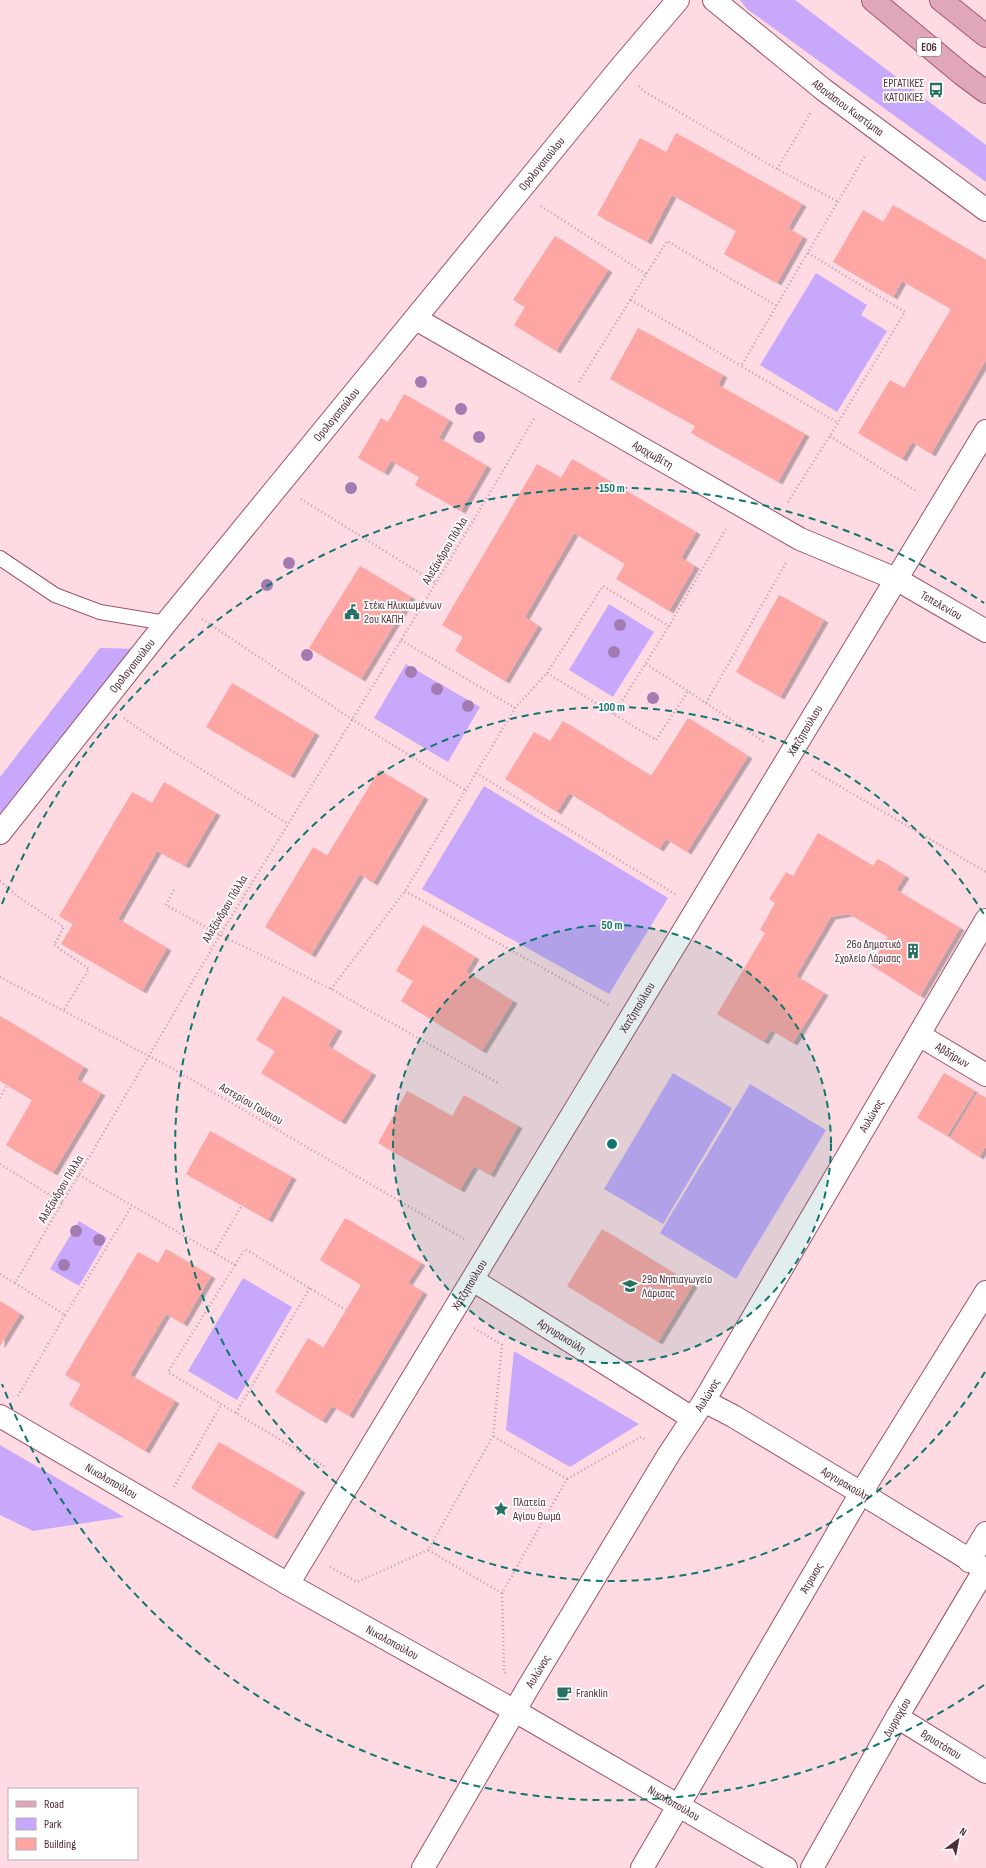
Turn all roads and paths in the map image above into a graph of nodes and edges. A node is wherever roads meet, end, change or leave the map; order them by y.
1 (678, 0) edge
2 (714, 0) edge
3 (873, 0) edge
4 (950, 3) edge
5 (986, 36) edge
6 (620, 68) junction
7 (824, 90) junction
8 (986, 92) edge
9 (880, 132) junction
10 (777, 169) junction
11 (522, 188) junction
12 (837, 201) junction
13 (986, 210) edge
14 (808, 252) junction
15 (646, 274) junction
16 (631, 300) junction
17 (777, 306) junction
18 (416, 319) junction
19 (741, 366) junction
20 (557, 399) junction
21 (838, 423) junction
22 (986, 431) edge
23 (830, 436) junction
24 (279, 485) junction
25 (740, 505) junction
26 (940, 507) junction
27 (774, 524) junction
28 (800, 539) junction
29 (2, 562) edge
30 (896, 579) junction
31 (436, 583) junction
32 (180, 605) junction
33 (166, 622) junction
34 (669, 626) junction
35 (986, 631) edge
36 (401, 640) junction
37 (646, 664) junction
38 (547, 673) junction
39 (688, 691) junction
40 (103, 703) junction
41 (706, 703) junction
42 (515, 708) junction
43 (614, 714) junction
44 (353, 720) junction
45 (789, 756) junction
46 (476, 773) junction
47 (465, 790) junction
48 (288, 824) junction
49 (0, 833) edge
50 (986, 872) edge
51 (0, 881) edge
52 (174, 890) dead end
53 (405, 891) junction
54 (697, 908) junction
55 (986, 920) edge
56 (220, 935) junction
57 (0, 977) edge
58 (331, 988) junction
59 (63, 1011) junction
60 (631, 1018) junction
61 (919, 1036) junction
62 (149, 1055) junction
63 (986, 1075) edge
64 (498, 1082) dead end
65 (7, 1085) dead end
66 (0, 1098) edge
67 (0, 1164) edge
68 (79, 1175) junction
69 (63, 1203) junction
70 (132, 1206) junction
71 (242, 1206) dead end
72 (489, 1252) junction
73 (214, 1253) junction
74 (235, 1266) junction
75 (0, 1274) edge
76 (473, 1280) junction
77 (15, 1283) junction
78 (310, 1288) junction
79 (986, 1292) edge
80 (346, 1310) dead end
81 (452, 1314) junction
82 (65, 1315) junction
83 (704, 1401) junction
84 (221, 1405) junction
85 (236, 1413) junction
86 (3, 1417) edge
87 (692, 1418) junction
88 (493, 1436) junction
89 (669, 1454) junction
90 (568, 1479) junction
91 (350, 1482) junction
92 (862, 1493) junction
93 (161, 1510) junction
94 (986, 1533) edge
95 (428, 1550) junction
96 (307, 1554) junction
97 (980, 1567) edge
98 (288, 1584) junction
99 (502, 1593) junction
100 (529, 1686) junction
101 (515, 1711) junction
102 (897, 1717) junction
103 (986, 1772) edge
104 (679, 1806) junction
105 (424, 1868) edge
106 (642, 1868) edge
107 (786, 1868) edge
108 (812, 1868) edge

1 - 6 street, Ορολογοπούλου
2 - 7 street, Αθανάσιου Κωστίμπα
3 - 8 main road, ΕΟ6
4 - 5 main road
6 - 10 path
6 - 11 street, Ορολογοπούλου
7 - 9 street, Αθανάσιου Κωστίμπα
7 - 10 path
9 - 12 path
9 - 13 street, Αθανάσιου Κωστίμπα
10 - 12 path
11 - 15 path
11 - 18 street, Ορολογοπούλου
12 - 14 path
14 - 17 path
14 - 21 path
15 - 16 path, Αλεξάνδρου Πάλλα
15 - 17 path, Αλεξάνδρου Πάλλα
16 - 19 path
16 - 20 path, Αλεξάνδρου Πάλλα
17 - 19 path
18 - 20 street, Αραχωβίτη
18 - 24 street, Ορολογοπούλου
19 - 21 path
20 - 25 street, Αραχωβίτη
20 - 31 path, Αλεξάνδρου Πάλλα
21 - 23 path
22 - 26 street, Χατζηπούλιου
23 - 26 path
23 - 27 path
24 - 31 path
24 - 32 street, Ορολογοπούλου
25 - 27 street, Αραχωβίτη
25 - 34 path
26 - 30 street, Χατζηπούλιου
27 - 28 street, Αραχωβίτη
28 - 30 street, Αραχωβίτη
28 - 41 path
29 - 33 lane
30 - 35 street, Τεπελενίου
30 - 45 street, Χατζηπούλιου
31 - 36 path, Αλεξάνδρου Πάλλα
32 - 33 street, Ορολογοπούλου
32 - 44 path
33 - 40 street, Ορολογοπούλου
34 - 37 path
34 - 38 path
36 - 42 path
36 - 44 path, Αλεξάνδρου Πάλλα
37 - 39 path
37 - 43 path
38 - 42 path
38 - 43 path
39 - 41 path
39 - 43 path
40 - 48 path
40 - 49 street, Ορολογοπούλου
41 - 45 path
42 - 46 path
44 - 47 path
44 - 48 path, Αλεξάνδρου Πάλλα
45 - 50 path
45 - 54 street, Χατζηπούλιου
46 - 47 path
46 - 54 path
47 - 53 path
48 - 56 path, Αλεξάνδρου Πάλλα
51 - 59 path
52 - 56 path
53 - 58 path
53 - 60 path
54 - 60 street, Χατζηπούλιου
55 - 61 street, Αυλώνος
56 - 58 path
56 - 62 path, Αλεξάνδρου Πάλλα
57 - 59 path, Αστερίου Γούσιου
58 - 64 path
59 - 62 path, Αστερίου Γούσιου
60 - 72 street, Χατζηπούλιου
61 - 63 street, Αβδήρων
61 - 83 street, Αυλώνος
62 - 68 path, Αλεξάνδρου Πάλλα
62 - 72 path, Αστερίου Γούσιου
65 - 66 path
67 - 69 path
68 - 69 path, Αλεξάνδρου Πάλλα
68 - 70 path
69 - 77 path, Αλεξάνδρου Πάλλα
70 - 73 path
70 - 82 path
71 - 73 path
72 - 76 street, Χατζηπούλιου
73 - 74 path
74 - 78 path
74 - 84 path
75 - 77 path
76 - 81 street, Χατζηπούλιου
76 - 87 street, Αργυρακούλη
77 - 82 path
78 - 80 path
78 - 85 path
79 - 92 street, Άτρακος
81 - 88 path
81 - 91 street, Χατζηπούλιου
82 - 86 path
83 - 87 street, Αυλώνος
83 - 92 street, Αργυρακούλη
84 - 85 path
84 - 93 path
85 - 91 path
86 - 93 street, Νικολοπούλου
87 - 89 street, Αυλώνος
88 - 90 path
88 - 95 path
89 - 90 path
89 - 100 street, Αυλώνος
90 - 99 path
91 - 96 street, Χατζηπούλιου
92 - 97 street, Αργυρακούλη
92 - 104 street, Άτρακος
93 - 98 street, Νικολοπούλου
94 - 97 street, Δυρραχίου
95 - 96 path
95 - 99 path
96 - 98 street, Χατζηπούλιου
97 - 102 street, Δυρραχίου
98 - 101 street, Νικολοπούλου
99 - 100 path
100 - 101 street, Αυλώνος
101 - 104 street, Νικολοπούλου
101 - 105 street, Αυλώνος
102 - 103 street, Βρυοτόπου
102 - 108 street, Δυρραχίου
104 - 106 street, Άτρακος
104 - 107 street, Νικολοπούλου

